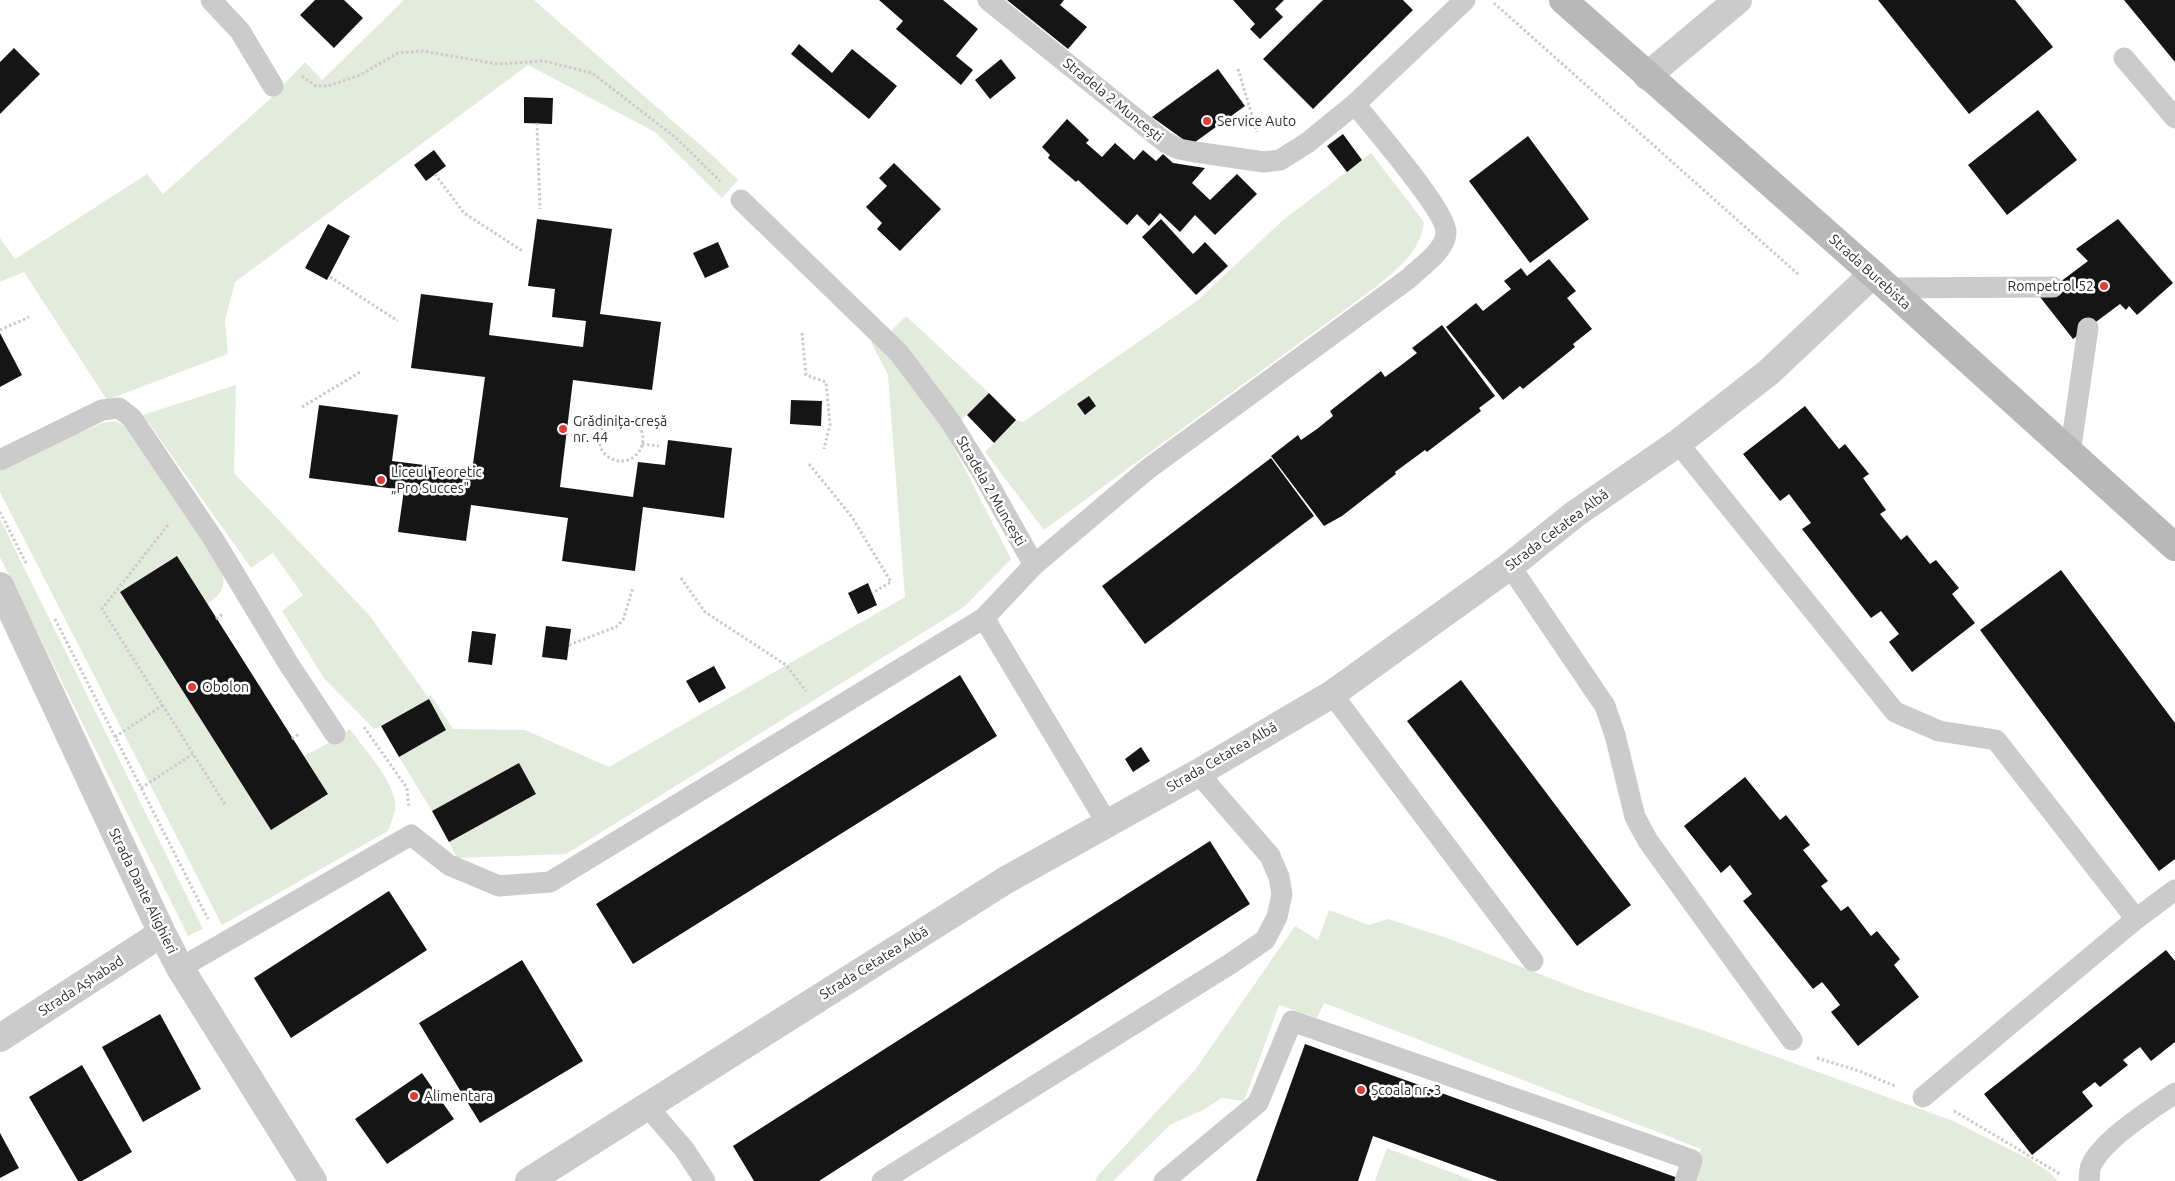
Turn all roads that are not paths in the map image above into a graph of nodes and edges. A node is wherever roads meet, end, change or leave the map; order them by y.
1 (211, 0) edge
2 (988, 0) edge
3 (1465, 0) edge
4 (1563, 0) edge
5 (1738, 0) edge
6 (2124, 58) dead end
7 (1647, 76) junction
8 (273, 86) dead end
9 (1355, 104) junction
10 (2175, 118) edge
11 (740, 200) road end
12 (1880, 281) junction
13 (2053, 287) dead end
14 (2088, 328) dead end
15 (1678, 443) junction
16 (2070, 454) junction
17 (0, 460) edge
18 (2175, 547) edge
19 (1034, 565) junction
20 (1510, 566) junction
21 (0, 586) edge
22 (984, 618) junction
23 (1332, 694) junction
24 (335, 734) dead end
25 (1198, 773) junction
26 (1107, 822) junction
27 (2175, 890) edge
28 (2136, 919) junction
29 (162, 933) junction
30 (1533, 961) dead end
31 (180, 968) junction
32 (0, 1038) edge
33 (1792, 1040) dead end
34 (2175, 1093) edge
35 (1922, 1097) dead end
36 (647, 1106) junction
37 (313, 1181) edge
38 (529, 1181) edge
39 (705, 1181) edge
40 (882, 1181) edge
41 (1164, 1181) edge
42 (1685, 1181) edge
43 (2089, 1181) edge

1 - 8 lane
2 - 9 lane, Stradela 2 Muncești
3 - 9 lane, Stradela 2 Muncești
4 - 7 main road, Strada Burebista
5 - 7 street
6 - 10 lane
7 - 12 main road, Strada Burebista
9 - 19 lane
11 - 19 lane, Stradela 2 Muncești
12 - 13 lane
12 - 15 street, Strada Cetatea Albă
12 - 16 main road, Strada Burebista
14 - 16 lane
15 - 20 street, Strada Cetatea Albă
15 - 28 lane
16 - 18 main road, Strada Burebista
17 - 24 lane
19 - 22 lane
20 - 23 street, Strada Cetatea Albă
20 - 33 lane
21 - 29 street, Strada Dante Alighieri
22 - 26 lane
22 - 31 lane
23 - 25 street, Strada Cetatea Albă
23 - 30 lane
25 - 26 street, Strada Cetatea Albă
25 - 40 lane
26 - 36 street, Strada Cetatea Albă
27 - 28 lane
28 - 35 lane
29 - 31 street, Strada Dante Alighieri
29 - 32 street, Strada Așhabad
31 - 37 street, Strada Dante Alighieri
34 - 43 lane
36 - 38 street, Strada Cetatea Albă
36 - 39 lane
41 - 42 lane

